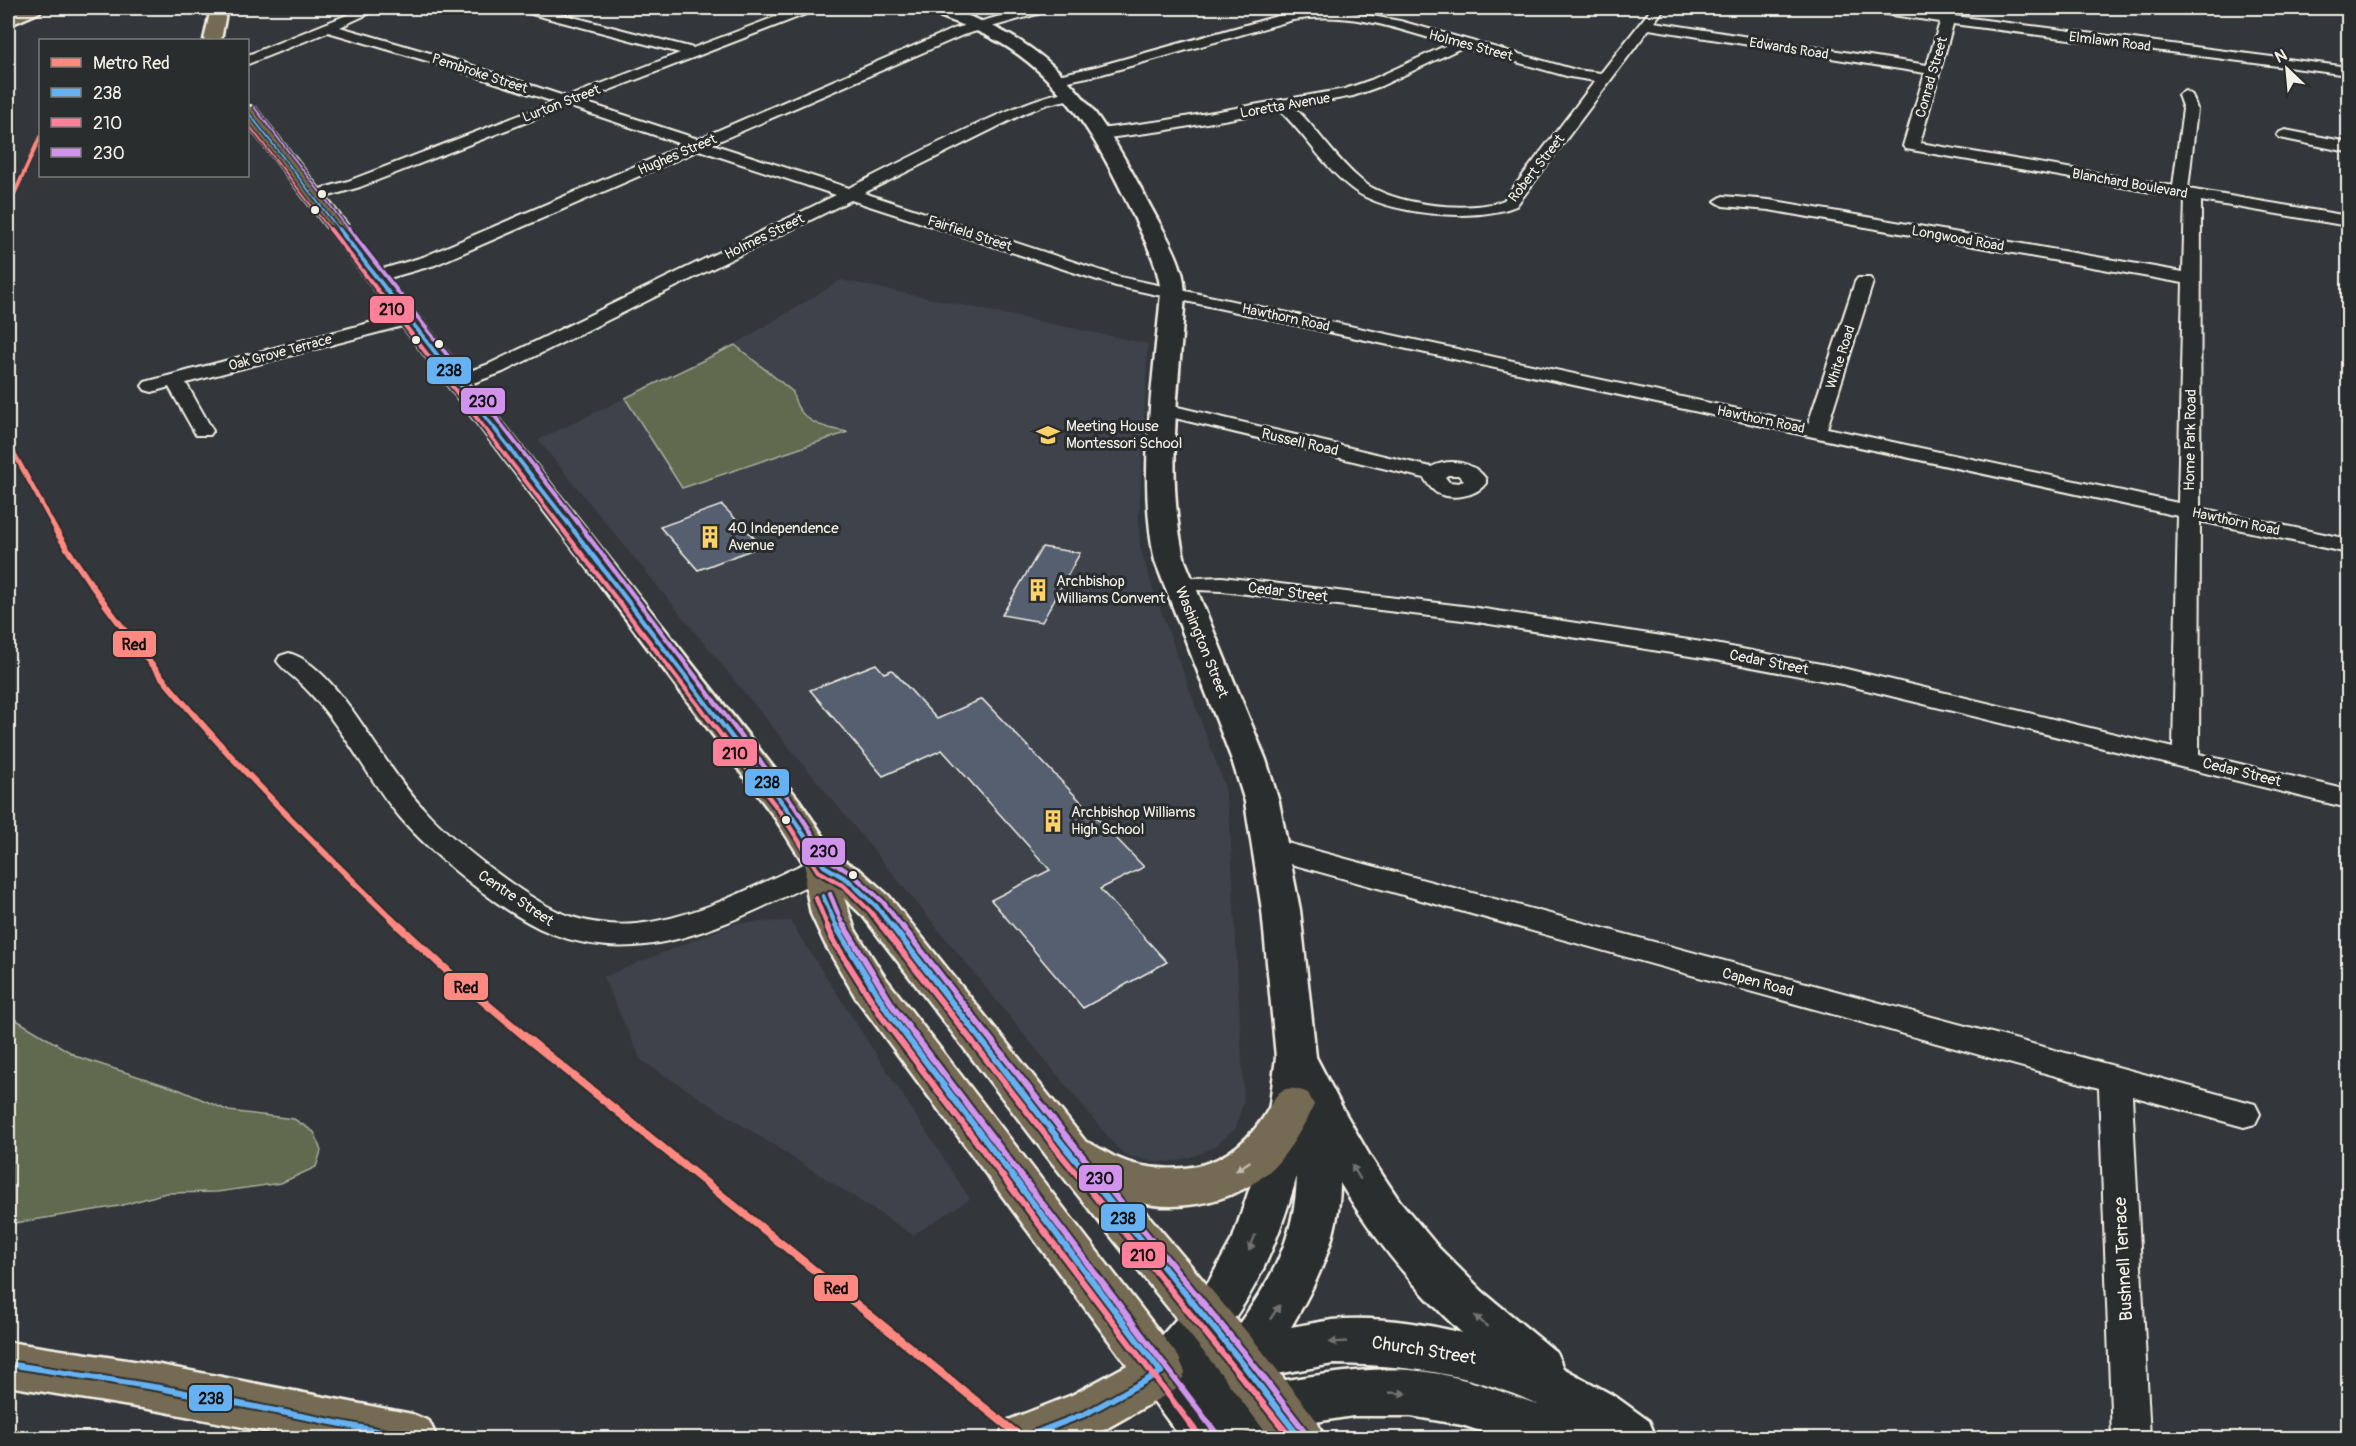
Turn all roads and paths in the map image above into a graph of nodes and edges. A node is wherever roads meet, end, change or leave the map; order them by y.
1 (34, 8) edge
2 (219, 8) edge
3 (374, 8) edge
4 (525, 8) edge
5 (808, 8) edge
6 (935, 8) edge
7 (1043, 8) edge
8 (1658, 8) edge
9 (1872, 8) edge
10 (2344, 8) edge
11 (2349, 8) edge
12 (1949, 13) edge
13 (8, 21) edge
14 (977, 25) junction
15 (1646, 25) junction
16 (327, 28) junction
17 (213, 39) edge
18 (1461, 43) junction
19 (693, 52) junction
20 (249, 60) edge
21 (1933, 70) junction
22 (2349, 71) edge
23 (1605, 78) junction
24 (1065, 87) junction
25 (2185, 96) dead end
26 (566, 101) junction
27 (1284, 106) junction
28 (249, 113) edge
29 (1100, 134) junction
30 (2285, 135) dead end
31 (698, 144) junction
32 (1911, 146) joint
33 (2349, 147) edge
34 (769, 168) joint
35 (2186, 193) junction
36 (850, 194) junction
37 (312, 196) junction
38 (1723, 201) dead end
39 (2349, 220) edge
40 (375, 278) junction
41 (2192, 279) junction
42 (1864, 282) dead end
43 (1173, 293) junction
44 (407, 319) junction
45 (175, 380) junction
46 (458, 382) junction
47 (152, 386) dead end
48 (1165, 410) junction
49 (203, 431) dead end
50 (1816, 431) junction
51 (1436, 475) dead end
52 (2189, 511) junction
53 (2349, 546) edge
54 (1179, 584) junction
55 (290, 661) dead end
56 (2186, 758) junction
57 (2349, 798) edge
58 (1272, 849) junction
59 (824, 866) junction
60 (1296, 1057) junction
61 (2115, 1079) junction
62 (1293, 1105) junction
63 (2244, 1114) dead end
64 (1064, 1146) junction
65 (1207, 1320) junction
66 (1239, 1359) junction
67 (8, 1364) edge
68 (1161, 1372) junction
69 (1289, 1422) edge
70 (1579, 1424) edge
71 (1203, 1428) edge
72 (412, 1438) edge
73 (1023, 1438) edge
74 (1632, 1438) edge
75 (2131, 1438) edge

1 - 13 main road
2 - 17 main road
3 - 16 street
4 - 19 street
5 - 19 street, Lurton Street
6 - 14 street, Washington Street
7 - 14 street, Hughes Street
8 - 15 street, Robert Street
9 - 12 street, Elmlawn Road
10 - 11 street
12 - 21 street, Conrad Street
12 - 22 street, Elmlawn Road
14 - 24 street, Washington Street
14 - 31 street, Hughes Street
15 - 21 street, Edwards Road
15 - 23 street, Robert Street
16 - 20 street
16 - 26 street, Pembroke Street
18 - 23 street, Holmes Street
18 - 24 street, Holmes Street
18 - 27 street, Loretta Avenue
19 - 26 street, Lurton Street
21 - 32 street, Conrad Street
23 - 27 street, Robert Street
24 - 29 street, Washington Street
24 - 36 street, Holmes Street
25 - 35 street, Home Park Road
26 - 31 street, Pembroke Street
26 - 37 street, Lurton Street
27 - 29 street, Loretta Avenue
28 - 37 main road
29 - 43 street, Washington Street
30 - 33 street
31 - 34 street, Pembroke Street
31 - 40 street, Hughes Street
32 - 35 street, Blanchard Boulevard
34 - 36 street, Fairfield Street
35 - 39 street, Blanchard Boulevard
35 - 41 street, Home Park Road
36 - 43 street, Fairfield Street
36 - 46 street, Holmes Street
37 - 40 main road
38 - 41 street, Longwood Road
40 - 44 main road
41 - 52 street, Home Park Road
42 - 50 street, White Road
43 - 48 street, Washington Street
43 - 50 street, Hawthorn Road
44 - 45 street, Oak Grove Terrace
44 - 46 main road
45 - 47 street, Oak Grove Terrace
45 - 49 street
46 - 59 main road
48 - 51 street, Russell Road
48 - 54 street, Washington Street
50 - 52 street, Hawthorn Road
52 - 53 street, Hawthorn Road
52 - 56 street, Home Park Road
54 - 56 street, Cedar Street
54 - 58 street, Washington Street
55 - 59 street, Centre Street
56 - 57 street, Cedar Street
58 - 60 street, Washington Street
58 - 61 street, Capen Road
59 - 64 main road
59 - 68 main road
60 - 62 street, Washington Street
66 -> 60 street, Washington Street
70 -> 60 street
61 - 63 street, Capen Road
61 - 75 street, Bushnell Terrace
62 -> 64 main road
62 -> 65 street, Washington Street
64 - 65 main road
65 - 66 main road
65 - 68 street, Washington Street
66 - 68 street, Church Street
66 - 69 main road
70 -> 66 street, Church Street
66 - 71 street, Washington Street
67 - 72 main road
68 - 71 street
68 - 73 main road
69 -> 70 street, Church Street
69 - 71 street, Church Street
70 - 74 street, Church Street

